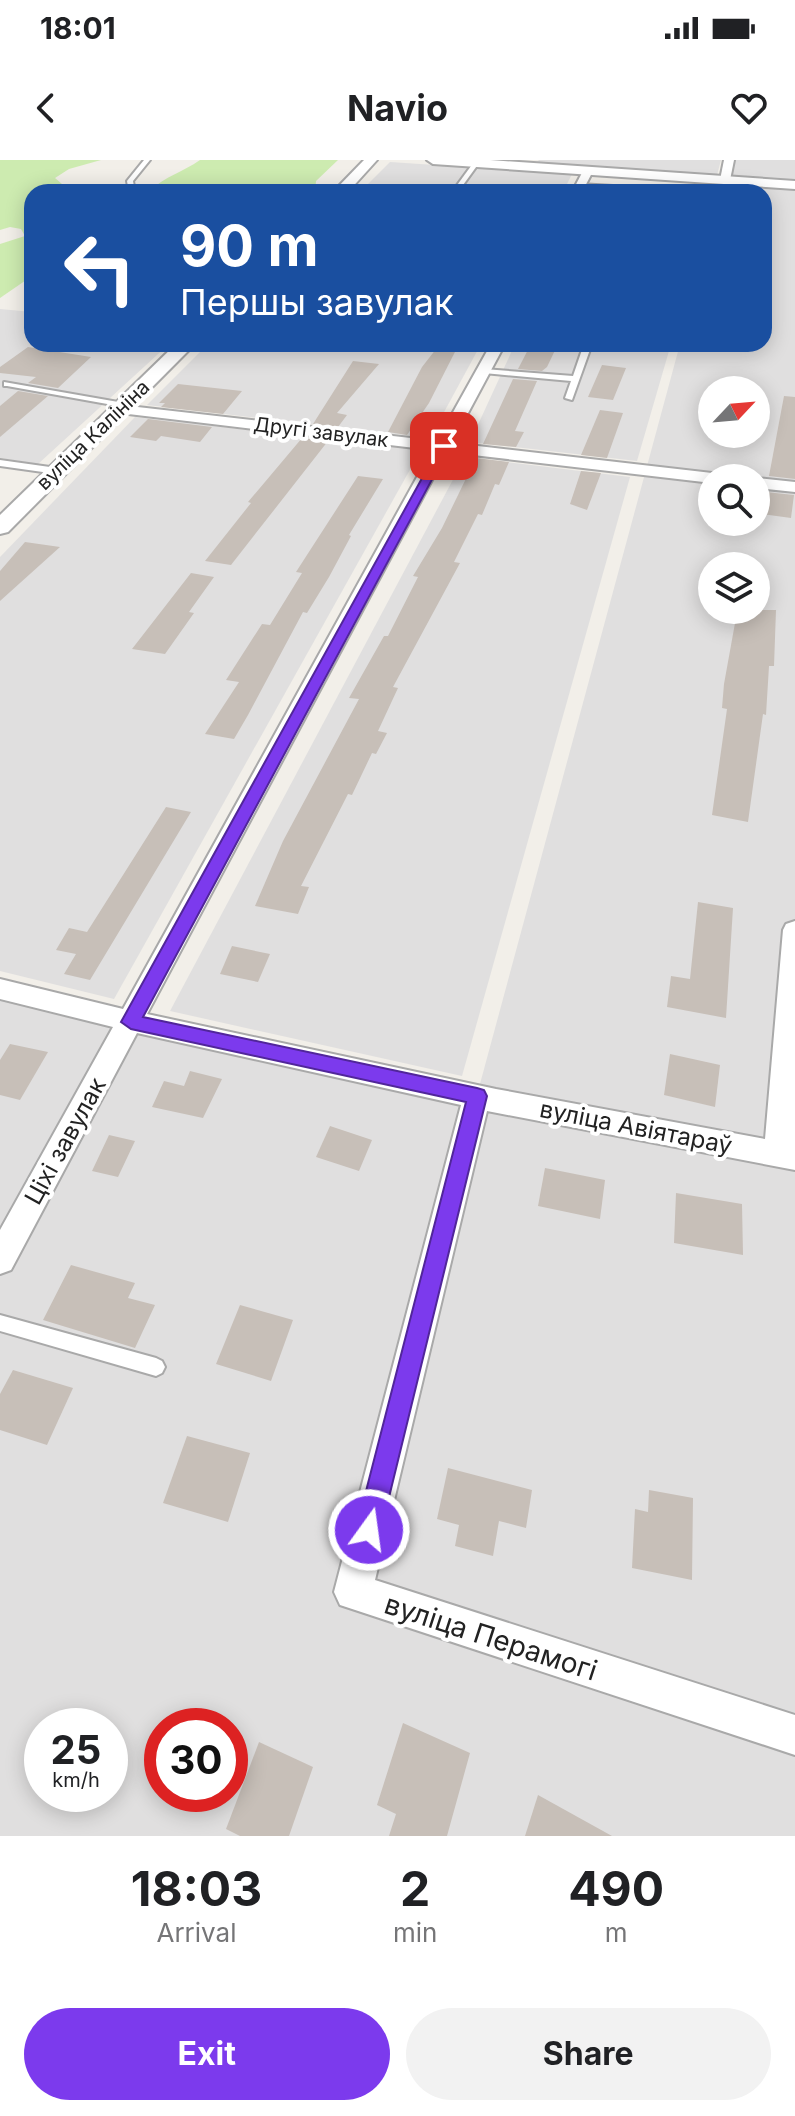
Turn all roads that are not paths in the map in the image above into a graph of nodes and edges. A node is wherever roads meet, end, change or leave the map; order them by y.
1 (147, 160) edge
2 (371, 160) edge
3 (433, 160) edge
4 (729, 160) edge
5 (476, 163) junction
6 (528, 163) edge
7 (588, 171) junction
8 (725, 180) junction
9 (131, 184) edge
10 (348, 184) edge
11 (461, 184) edge
12 (581, 184) edge
13 (795, 185) edge
14 (178, 352) edge
15 (494, 352) edge
16 (585, 352) edge
17 (484, 371) junction
18 (576, 379) junction
19 (7, 384) dead end
20 (569, 398) dead end
21 (122, 407) junction
22 (444, 446) junction
23 (0, 463) edge
24 (57, 471) junction
25 (698, 476) edge
26 (770, 484) edge
27 (795, 487) edge
28 (0, 527) edge
29 (795, 930) edge
30 (0, 989) edge
31 (131, 1022) junction
32 (477, 1096) junction
33 (787, 1156) edge
34 (0, 1260) edge
35 (0, 1323) edge
36 (156, 1367) dead end
37 (795, 1735) edge

1 - 9 lane
2 - 10 street
3 - 5 street
4 - 8 street
5 - 6 street
5 - 11 lane
6 - 7 street
7 - 8 street
7 - 12 street
8 - 13 street
14 - 21 street, вуліца Калініна
15 - 17 street, Ціхі завулак
16 - 18 lane
17 - 18 lane
17 - 22 street, Ціхі завулак
18 - 20 lane
19 - 21 lane
21 - 22 street, Другі завулак
21 - 24 street, вуліца Калініна
22 - 25 street, Другі завулак
22 - 31 street, Ціхі завулак
23 - 24 lane
24 - 28 street, вуліца Калініна
26 - 27 street
29 - 33 street
30 - 31 street, вуліца Авіятараў
31 - 32 street, вуліца Авіятараў
31 - 34 street, Ціхі завулак
32 - 33 street, вуліца Авіятараў
32 - 37 street, вуліца Перамогі
35 - 36 lane

